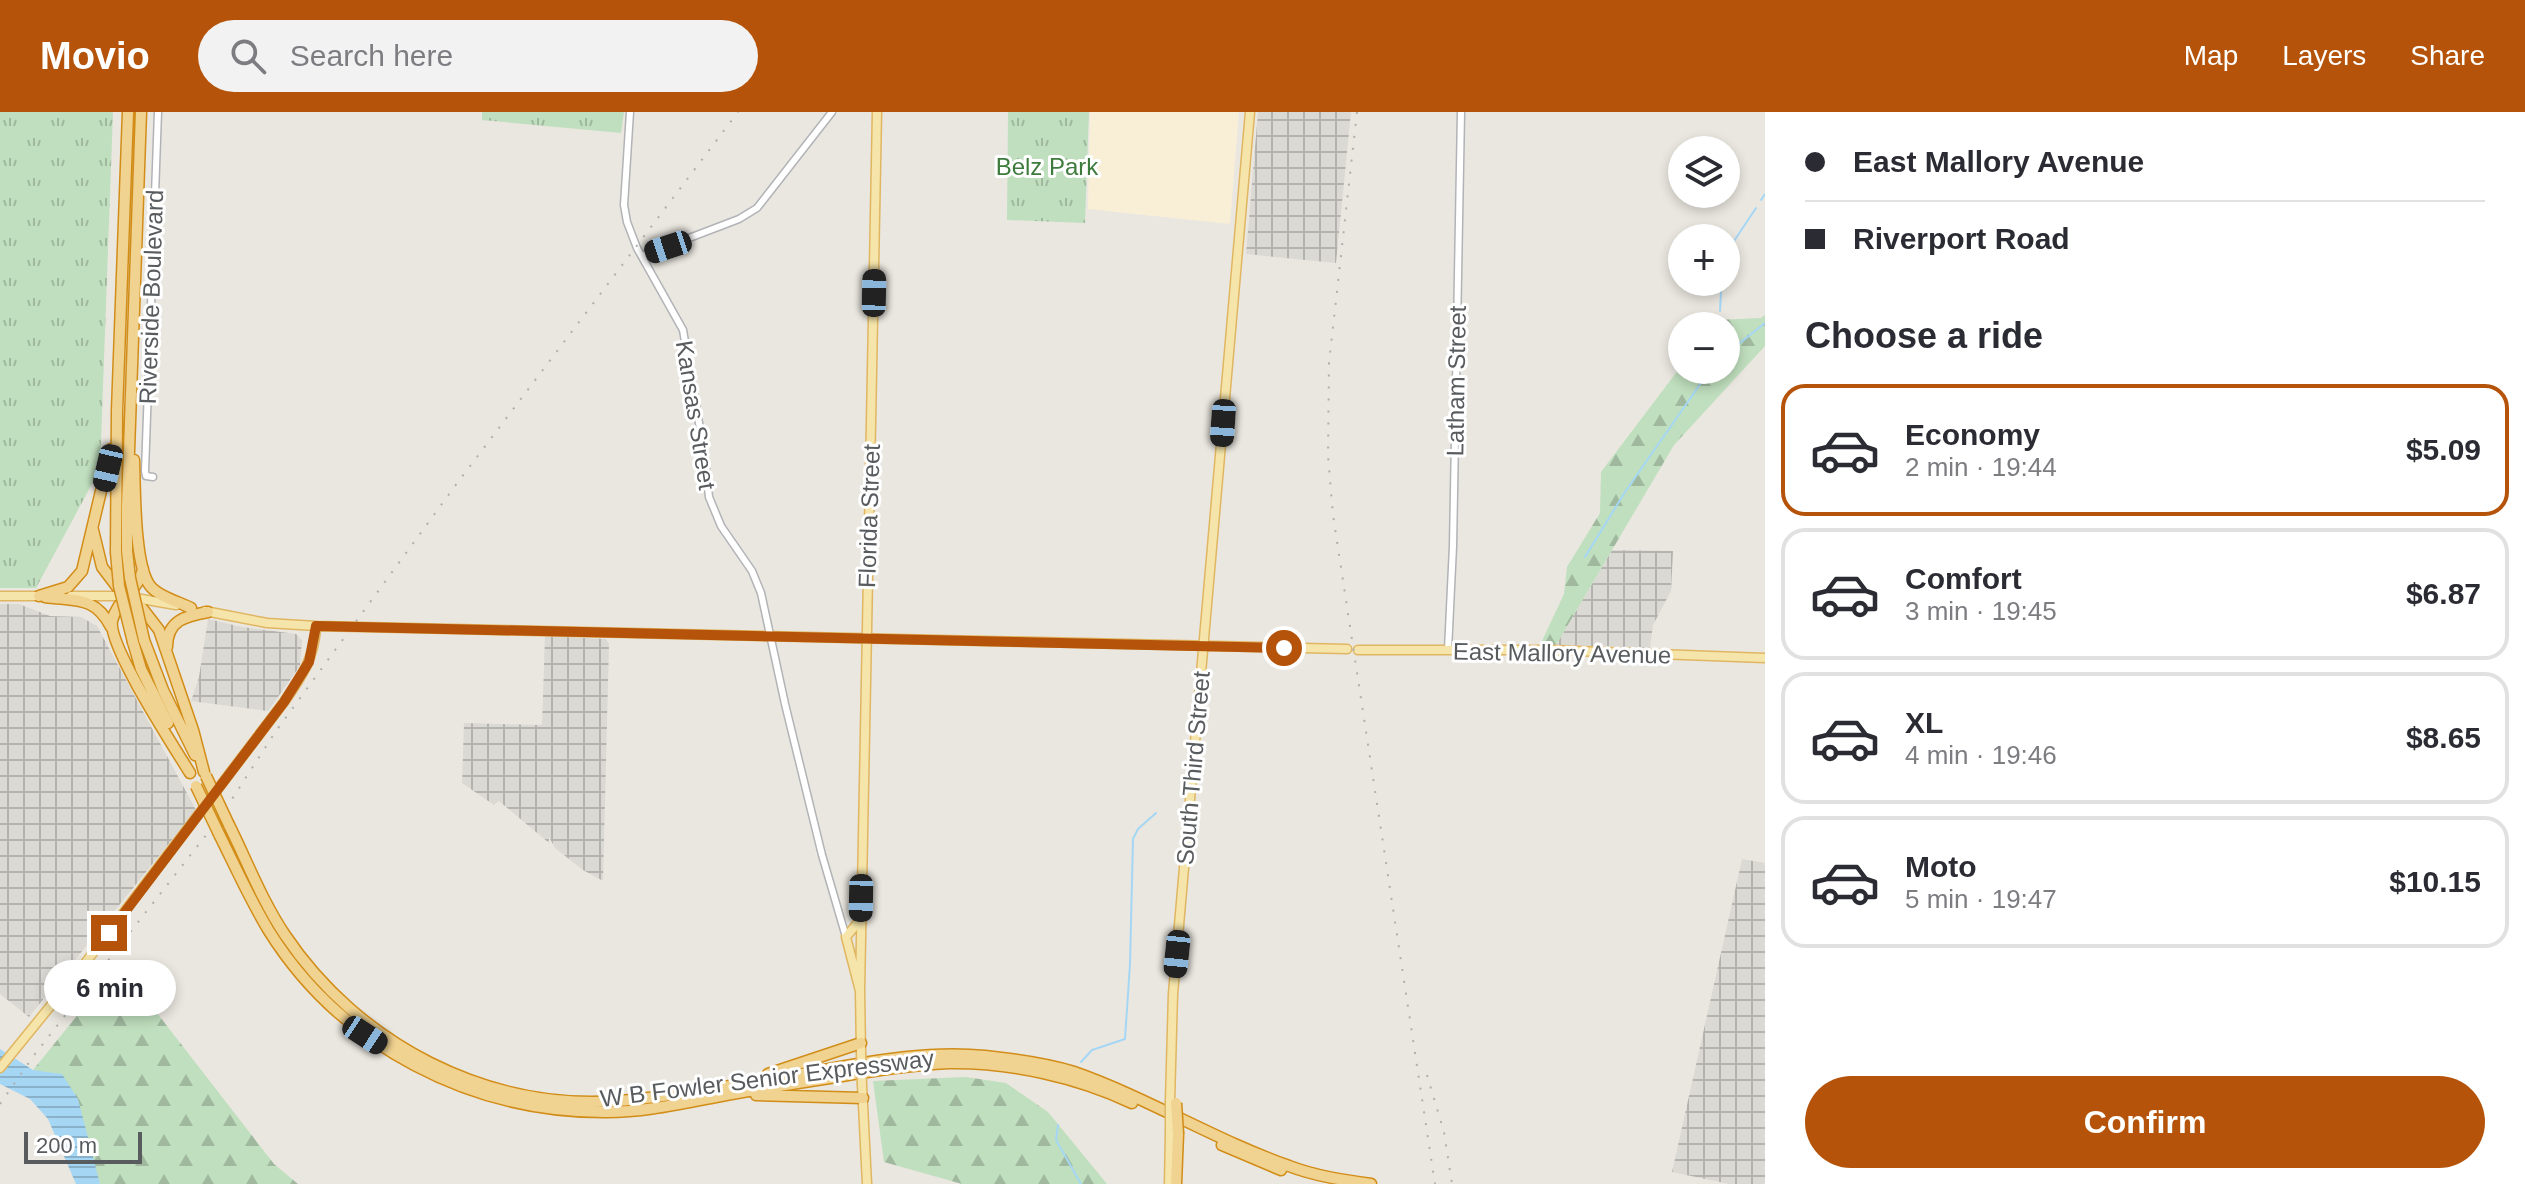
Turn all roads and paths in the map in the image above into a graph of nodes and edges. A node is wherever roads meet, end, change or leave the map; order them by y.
1 (128, 112) edge
2 (141, 112) edge
3 (158, 112) edge
4 (630, 112) edge
5 (832, 112) edge
6 (877, 112) edge
7 (1250, 112) edge
8 (1461, 112) edge
9 (642, 256) junction
10 (117, 411) junction
11 (130, 412) junction
12 (153, 477) dead end
13 (93, 530) junction
14 (122, 551) junction
15 (143, 569) junction
16 (1, 595) edge
17 (39, 596) junction
18 (124, 596) junction
19 (191, 608) junction
20 (208, 612) junction
21 (316, 626) junction
22 (111, 627) junction
23 (770, 637) junction
24 (865, 639) junction
25 (138, 641) junction
26 (1203, 646) junction
27 (1347, 649) dead end
28 (1358, 650) dead end
29 (1448, 650) junction
30 (167, 653) junction
31 (1765, 658) edge
32 (146, 690) junction
33 (178, 729) junction
34 (860, 920) junction
35 (846, 937) junction
36 (860, 991) junction
37 (861, 1048) junction
38 (0, 1068) edge
39 (726, 1091) junction
40 (863, 1098) junction
41 (1173, 1102) joint
42 (1174, 1134) junction
43 (867, 1184) edge
44 (1169, 1184) edge
45 (1176, 1184) edge
46 (1329, 1184) edge
47 (1371, 1184) edge

1 - 10 highway, W B Fowler Senior Expressway
2 - 11 highway, W B Fowler Senior Expressway
3 - 12 street, Riverside Boulevard
4 - 9 street, Kansas Street
5 - 9 street
6 - 24 main road, Florida Street
7 - 26 main road, South Third Street
8 - 29 street, Latham Street
9 - 23 street, Kansas Street
10 - 13 highway
10 - 14 highway, W B Fowler Senior Expressway
11 - 14 highway, W B Fowler Senior Expressway
11 - 15 highway
13 - 17 highway
13 - 18 highway
14 - 25 highway, W B Fowler Senior Expressway, bridge
15 - 18 highway
15 - 19 highway
16 - 17 main road
17 - 18 main road
17 - 22 highway
18 - 19 main road
18 - 22 highway
18 - 30 highway
19 - 20 main road
20 - 21 main road
20 - 30 highway
21 - 23 main road
21 - 38 main road
22 - 32 highway
23 - 24 main road
23 - 35 street, Kansas Street
24 - 26 main road
24 - 34 main road, Florida Street
25 - 32 highway, W B Fowler Senior Expressway
25 - 33 highway, W B Fowler Senior Expressway
26 - 27 main road
26 - 41 main road, South Third Street
28 - 29 main road, East Mallory Avenue
29 - 31 main road, East Mallory Avenue
30 - 33 highway
32 - 33 highway, W B Fowler Senior Expressway
33 - 39 highway, W B Fowler Senior Expressway, bridge
33 - 39 highway, W B Fowler Senior Expressway, bridge
34 - 35 main road
34 - 36 main road, Florida Street
35 - 36 main road, Kansas Street
36 - 37 main road, Kansas Street
37 - 39 highway
37 - 40 main road, Kansas Street, bridge
39 - 40 highway
39 - 46 highway, W B Fowler Senior Expressway
39 - 47 highway, W B Fowler Senior Expressway
40 - 43 main road, Kansas Street
41 - 42 highway, South Third Street, bridge
42 - 44 main road, South Third Street
42 - 45 highway, South Third Street

